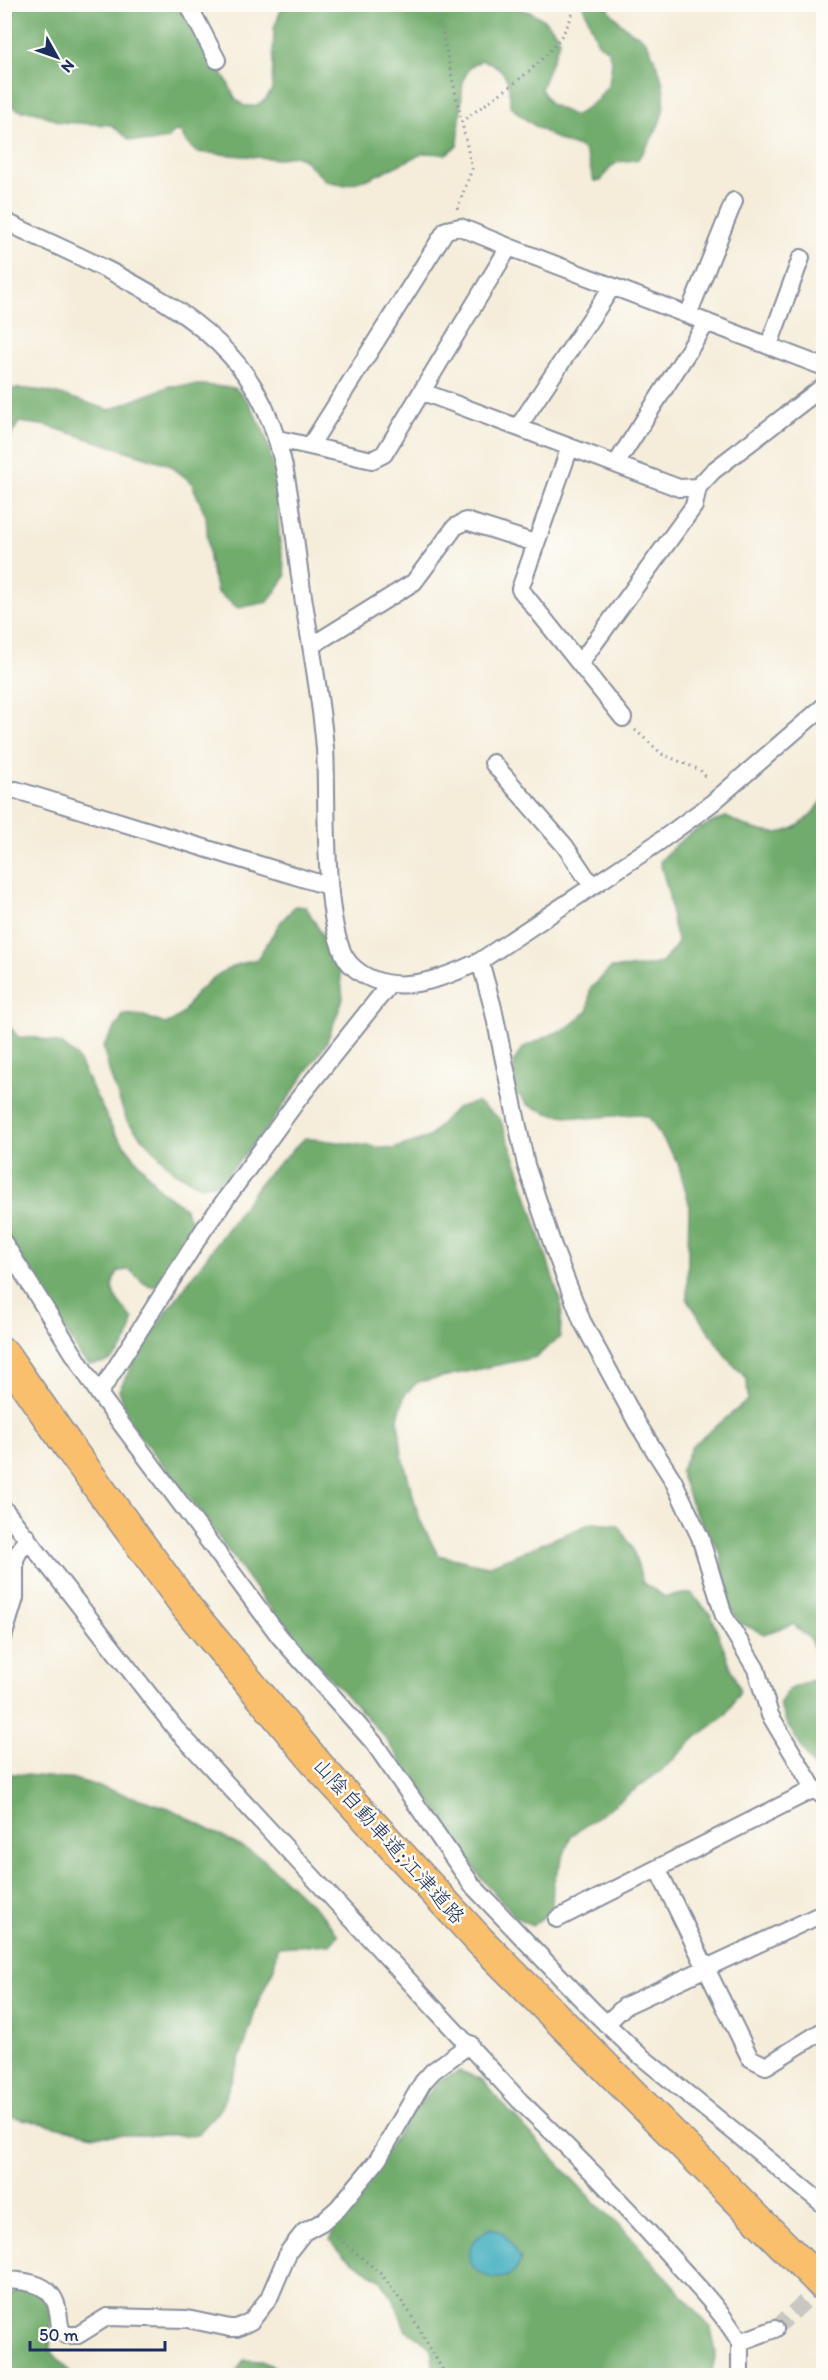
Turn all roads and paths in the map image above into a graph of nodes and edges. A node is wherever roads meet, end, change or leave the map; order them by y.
1 (188, 4) edge
2 (436, 4) edge
3 (575, 4) edge
4 (217, 60) dead end
5 (461, 122) junction
6 (734, 201) dead end
7 (4, 221) edge
8 (451, 227) junction
9 (509, 247) junction
10 (801, 258) dead end
11 (612, 287) junction
12 (688, 315) junction
13 (707, 322) junction
14 (769, 345) junction
15 (824, 366) edge
16 (824, 386) edge
17 (423, 392) junction
18 (518, 427) junction
19 (278, 439) junction
20 (310, 446) junction
21 (570, 447) junction
22 (616, 464) junction
23 (698, 486) junction
24 (534, 543) junction
25 (311, 646) junction
26 (580, 663) junction
27 (824, 706) edge
28 (623, 718) joint
29 (493, 763) dead end
30 (706, 777) dead end
31 (16, 790) dead end
32 (328, 886) junction
33 (592, 886) junction
34 (480, 961) junction
35 (389, 985) junction
36 (4, 1243) edge
37 (4, 1354) edge
38 (99, 1394) junction
39 (4, 1509) edge
40 (27, 1537) junction
41 (4, 1634) edge
42 (819, 1793) edge
43 (658, 1870) junction
44 (824, 1913) edge
45 (557, 1919) dead end
46 (706, 1968) junction
47 (606, 2024) junction
48 (824, 2030) edge
49 (470, 2044) junction
50 (824, 2205) edge
51 (322, 2222) junction
52 (6, 2280) dead end
53 (824, 2286) edge
54 (775, 2329) tunnel mouth
55 (740, 2342) junction
56 (446, 2376) edge
57 (740, 2376) edge

1 - 4 street
2 - 5 path
3 - 5 path
5 - 8 path
6 - 12 street
7 - 19 street
8 - 9 street
8 - 20 street
9 - 11 street
9 - 17 street
10 - 14 street
11 - 12 street
11 - 18 street
12 - 13 street
13 - 14 street
13 - 22 street
14 - 15 street
16 - 23 street
17 - 18 street
17 - 20 street
18 - 21 street
19 - 20 street
19 - 25 street
21 - 22 street
21 - 24 street
22 - 23 street
23 - 26 street
24 - 25 street
24 - 26 street
25 - 32 street
26 - 28 street
27 - 33 street
28 - 30 path
29 - 33 street
31 - 32 street
32 - 35 street
33 - 34 street
34 - 35 street
34 - 42 street
35 - 38 street
36 - 38 street
37 - 53 highway, 山陰自動車道;江津道路
38 - 47 street
39 - 40 street
40 - 41 street
40 - 49 street
42 - 43 street
43 - 45 street
43 - 46 street
44 - 46 street
46 - 47 street
46 - 48 street
47 - 50 street
49 - 51 street
49 - 55 street
51 - 52 street
51 - 56 path
54 - 55 street
55 - 57 street

